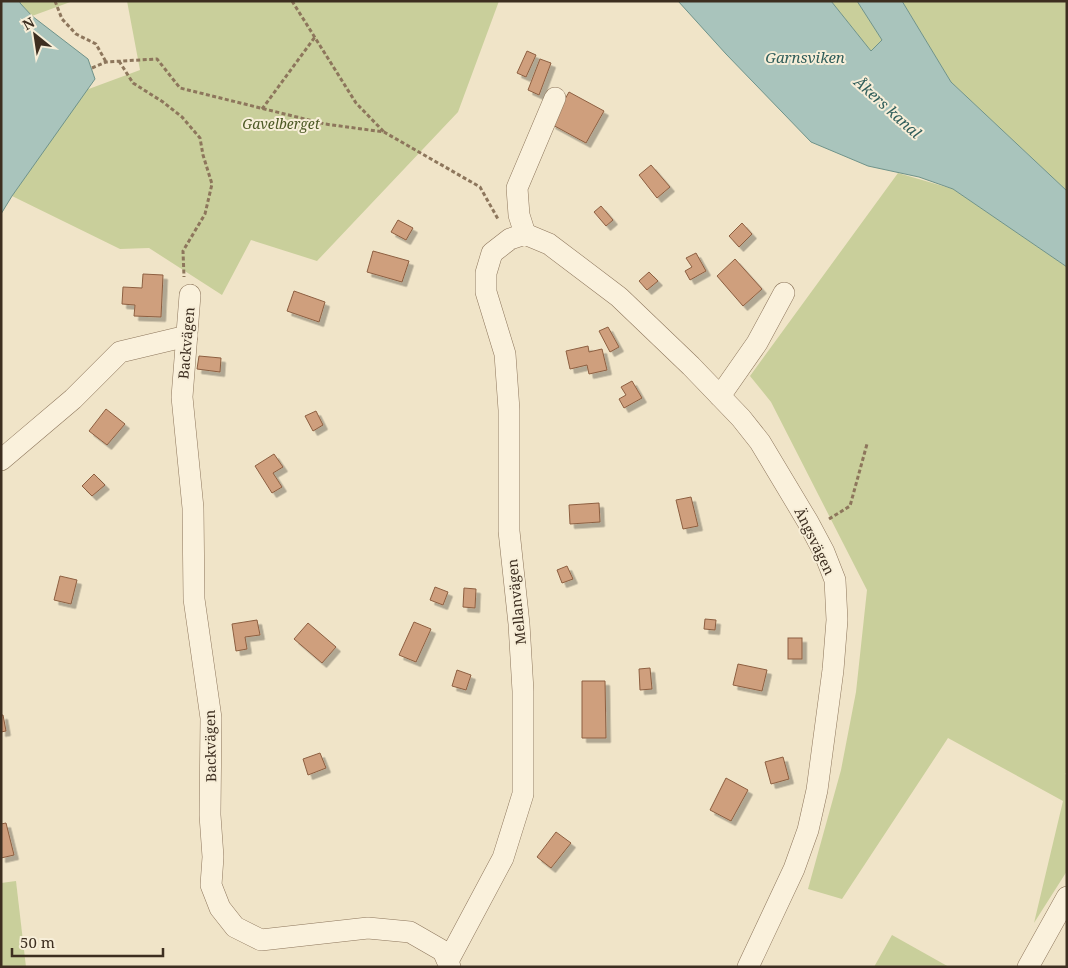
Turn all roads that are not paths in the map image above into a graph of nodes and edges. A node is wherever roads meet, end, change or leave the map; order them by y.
1 (555, 98) dead end
2 (518, 236) junction
3 (187, 290) road end
4 (784, 293) dead end
5 (187, 336) junction
6 (720, 396) junction
7 (1, 460) edge
8 (1067, 897) edge
9 (449, 964) edge
10 (748, 967) edge
11 (1028, 967) edge

1 - 2 street
2 - 6 street, Ängsvägen
2 - 9 street, Mellanvägen
3 - 5 street, Backvägen
4 - 6 street
5 - 7 street
5 - 9 street, Backvägen
6 - 10 street, Ängsvägen
8 - 11 street

